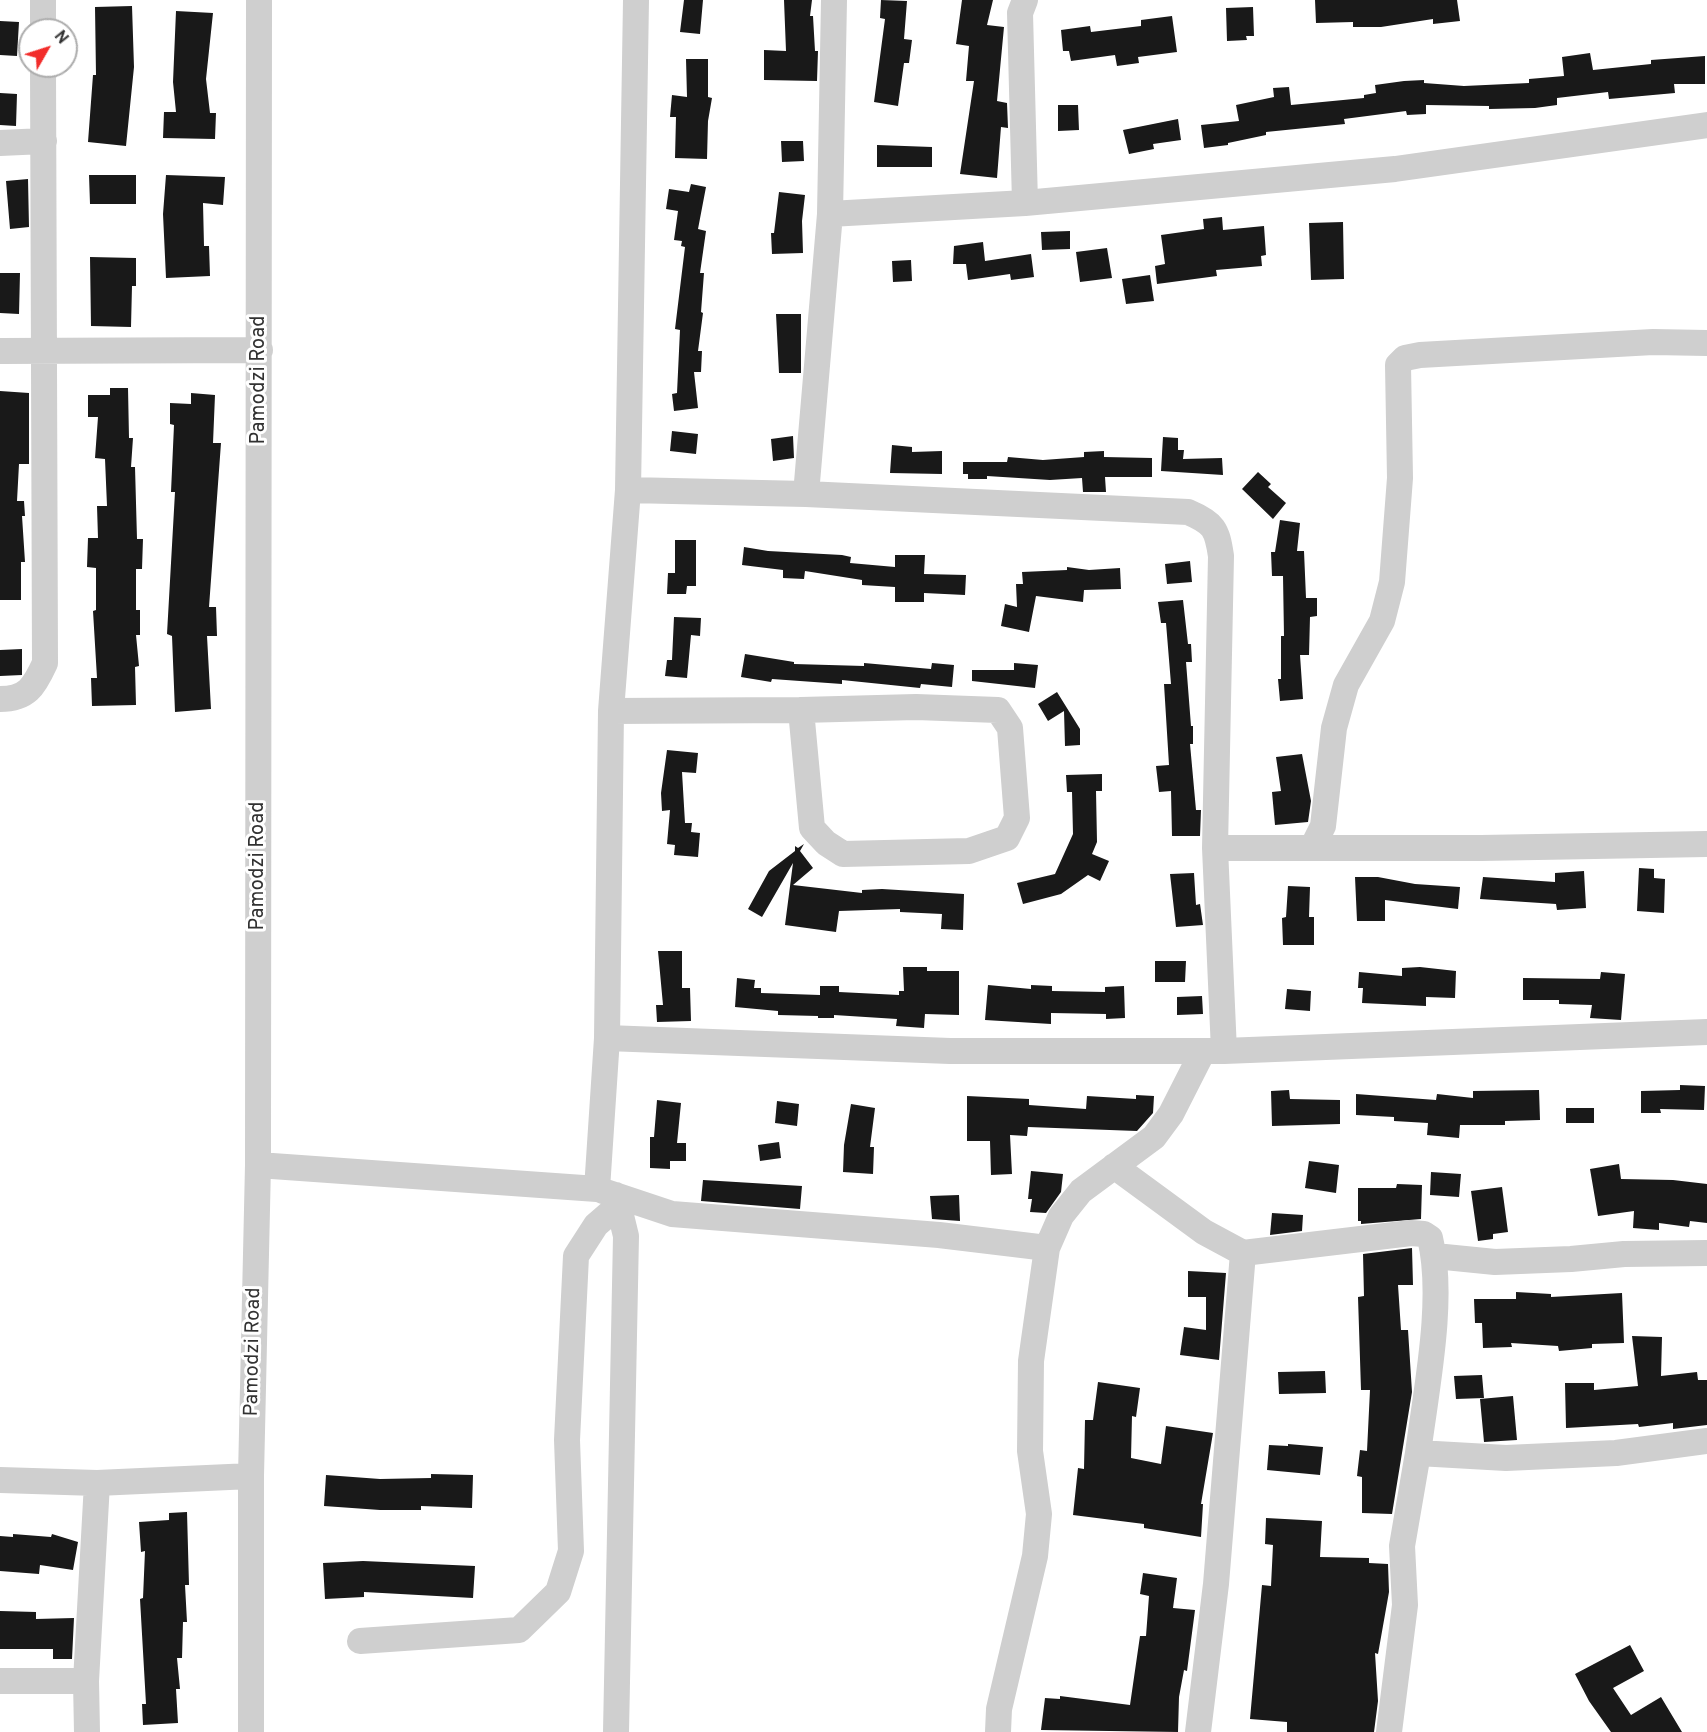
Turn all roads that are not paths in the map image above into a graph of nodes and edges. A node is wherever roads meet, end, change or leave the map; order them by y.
1 (43, 0) edge
2 (259, 0) edge
3 (636, 0) edge
4 (834, 0) edge
5 (1025, 0) edge
6 (43, 18) edge
7 (43, 78) edge
8 (1707, 125) edge
9 (44, 141) junction
10 (0, 143) edge
11 (1025, 203) junction
12 (830, 214) junction
13 (1707, 343) edge
14 (260, 350) junction
15 (0, 351) edge
16 (43, 351) junction
17 (628, 490) junction
18 (807, 494) junction
19 (0, 699) edge
20 (801, 710) junction
21 (611, 711) junction
22 (1707, 844) edge
23 (1313, 846) junction
24 (1215, 848) junction
25 (1707, 1032) edge
26 (606, 1038) junction
27 (1214, 1051) junction
28 (258, 1165) junction
29 (1114, 1166) junction
30 (610, 1197) junction
31 (1047, 1248) junction
32 (1242, 1253) junction
33 (1707, 1253) edge
34 (1435, 1256) junction
35 (1707, 1441) edge
36 (1418, 1453) junction
37 (251, 1476) junction
38 (0, 1480) edge
39 (97, 1483) junction
40 (360, 1641) dead end
41 (86, 1681) junction
42 (0, 1682) edge
43 (87, 1732) edge
44 (250, 1732) edge
45 (616, 1732) edge
46 (998, 1732) edge
47 (1198, 1732) edge
48 (1389, 1732) edge

1 - 6 street
2 - 14 street, Pamodzi Road
3 - 17 street
4 - 12 street
5 - 11 street
7 - 9 street
8 - 11 street
9 - 10 street
9 - 16 street
11 - 12 street
12 - 18 street
13 - 23 street
14 - 16 street
14 - 28 street, Pamodzi Road
15 - 16 street
16 - 19 street
17 - 18 street
17 - 21 street
18 - 24 street
20 - 20 street
20 - 21 street
21 - 26 street
22 - 23 street
23 - 24 street
24 - 27 street
25 - 27 street
26 - 27 street
26 - 30 street
27 - 29 street
28 - 30 street
28 - 37 street, Pamodzi Road
29 - 31 street
29 - 32 street
30 - 31 street
30 - 40 street
30 - 45 street
31 - 46 street
32 - 34 street
32 - 47 street
33 - 34 street
34 - 36 street
35 - 36 street
36 - 48 street
37 - 39 street
37 - 44 street, Pamodzi Road
38 - 39 street
39 - 41 street
41 - 42 street
41 - 43 street

